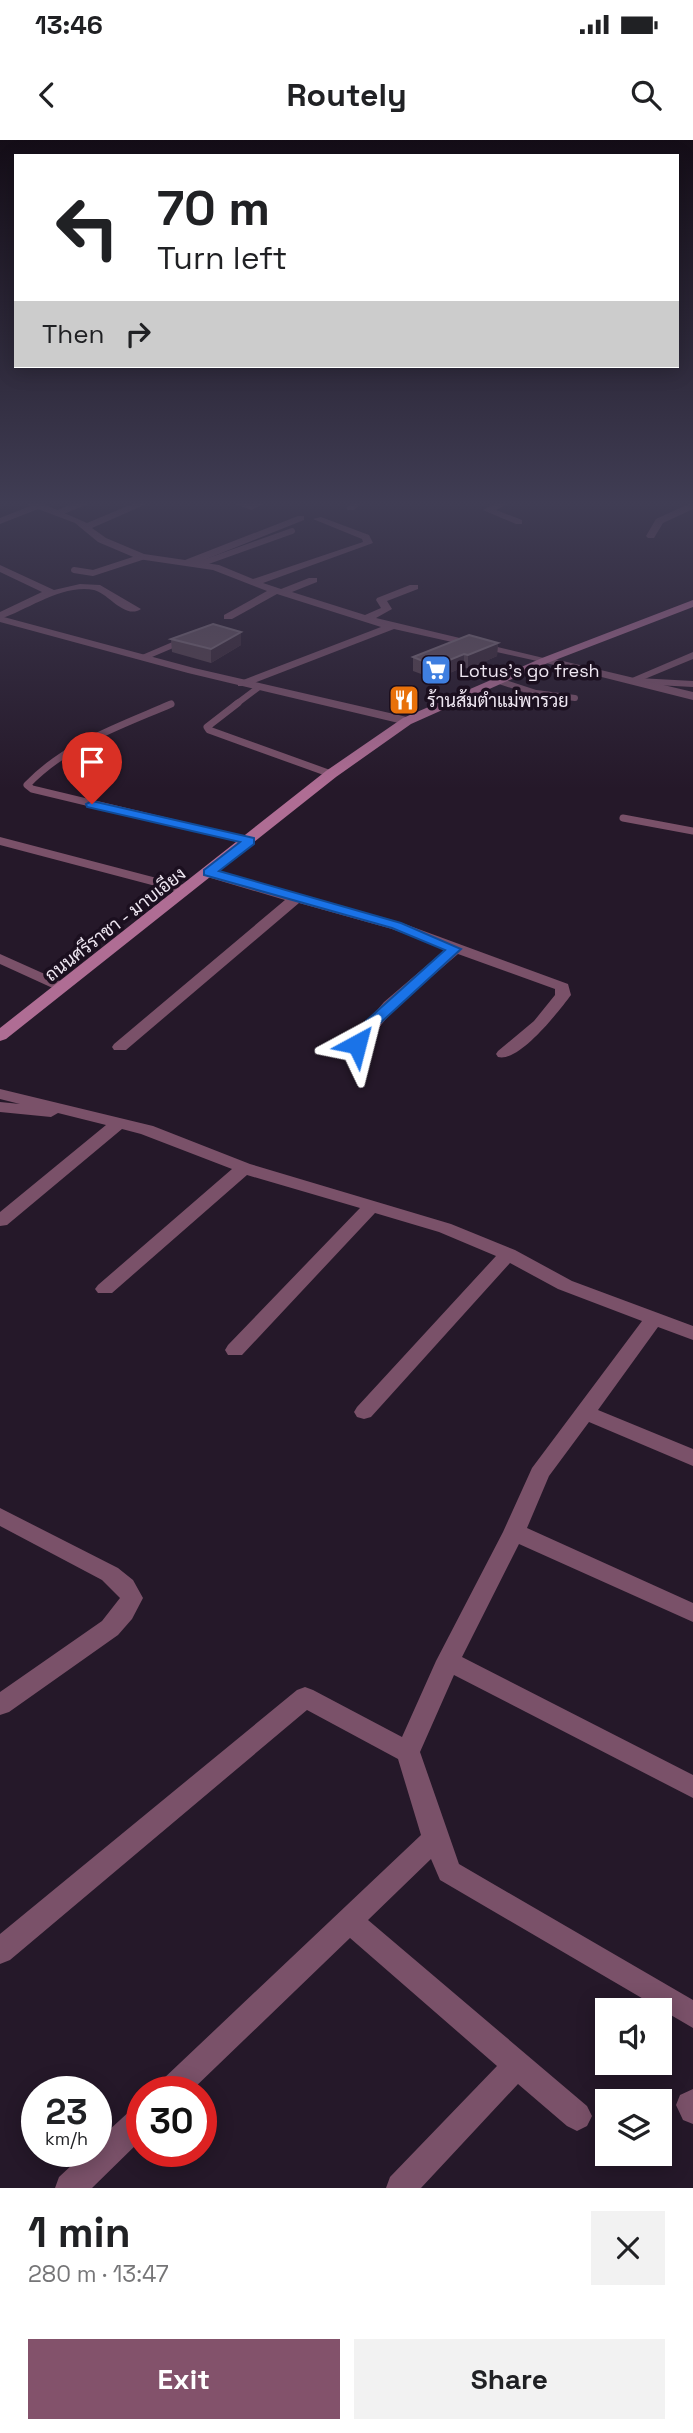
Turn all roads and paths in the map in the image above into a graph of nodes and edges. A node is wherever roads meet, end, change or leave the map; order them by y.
1 (43, 598) edge
2 (112, 598) edge
3 (266, 598) edge
4 (300, 598) edge
5 (387, 598) edge
6 (693, 603) edge
7 (136, 608) dead end
8 (228, 617) dead end
9 (366, 618) junction
10 (2, 620) edge
11 (393, 626) junction
12 (199, 634) edge
13 (693, 655) edge
14 (141, 658) junction
15 (546, 660) junction
16 (499, 681) junction
17 (631, 681) junction
18 (242, 684) junction
19 (693, 684) edge
20 (259, 687) junction
21 (693, 696) edge
22 (575, 698) dead end
23 (171, 704) dead end
24 (407, 721) junction
25 (331, 774) junction
26 (624, 818) dead end
27 (693, 831) edge
28 (0, 841) edge
29 (249, 841) junction
30 (209, 873) junction
31 (186, 890) junction
32 (292, 897) junction
33 (454, 949) junction
34 (0, 958) edge
35 (62, 988) junction
36 (0, 1036) edge
37 (357, 1044) dead end
38 (120, 1047) dead end
39 (504, 1054) dead end
40 (0, 1094) edge
41 (0, 1107) edge
42 (75, 1113) junction
43 (120, 1122) junction
44 (244, 1168) junction
45 (372, 1207) junction
46 (1, 1221) edge
47 (508, 1254) junction
48 (105, 1289) dead end
49 (653, 1320) junction
50 (693, 1333) edge
51 (235, 1350) dead end
52 (364, 1412) dead end
53 (584, 1412) junction
54 (693, 1458) edge
55 (0, 1516) edge
56 (514, 1532) junction
57 (693, 1613) edge
58 (448, 1661) junction
59 (0, 1706) edge
60 (408, 1752) junction
61 (693, 1787) edge
62 (435, 1838) junction
63 (349, 1920) junction
64 (0, 1951) edge
65 (693, 2015) edge
66 (516, 2066) junction
67 (187, 2076) edge
68 (693, 2103) edge
69 (693, 2110) edge
70 (577, 2116) dead end
71 (126, 2134) edge
72 (70, 2188) edge
73 (401, 2188) edge

1 - 10 street
2 - 7 street
3 - 8 street
4 - 9 street
5 - 9 street
6 - 15 main road, ถนนศรีราชา - มาบเอียง
9 - 11 street
10 - 14 street
11 - 15 street
11 - 18 street
12 - 14 street
13 - 17 street
14 - 18 street
15 - 16 main road, ถนนศรีราชา - มาบเอียง
15 - 17 street
16 - 22 lane
16 - 24 main road, ถนนศรีราชา - มาบเอียง
17 - 19 lane
17 - 21 street
18 - 20 street
20 - 24 street
20 - 25 lane
23 - 29 lane
24 - 25 main road, ถนนศรีราชา - มาบเอียง
25 - 29 main road, ถนนศรีราชา - มาบเอียง
26 - 27 lane
28 - 31 street
29 - 30 main road, ถนนศรีราชา - มาบเอียง
30 - 31 main road, ถนนศรีราชา - มาบเอียง
30 - 32 street
31 - 35 main road, ถนนศรีราชา - มาบเอียง
32 - 33 street
32 - 38 street
33 - 37 street
33 - 39 street
34 - 35 street
35 - 36 main road, ถนนศรีราชา - มาบเอียง
40 - 42 street
41 - 42 street
42 - 43 street
43 - 44 street
43 - 46 street
44 - 45 street
44 - 48 street
45 - 47 street
45 - 51 street
47 - 49 street
47 - 52 street
49 - 50 street
49 - 53 street
53 - 54 street
53 - 56 street
55 - 59 street
56 - 57 street
56 - 58 street
58 - 60 street
58 - 61 street
60 - 62 street
60 - 64 street
62 - 63 street
62 - 65 street
63 - 66 street
63 - 67 street
66 - 70 street
66 - 73 street
68 - 69 street
71 - 72 street

